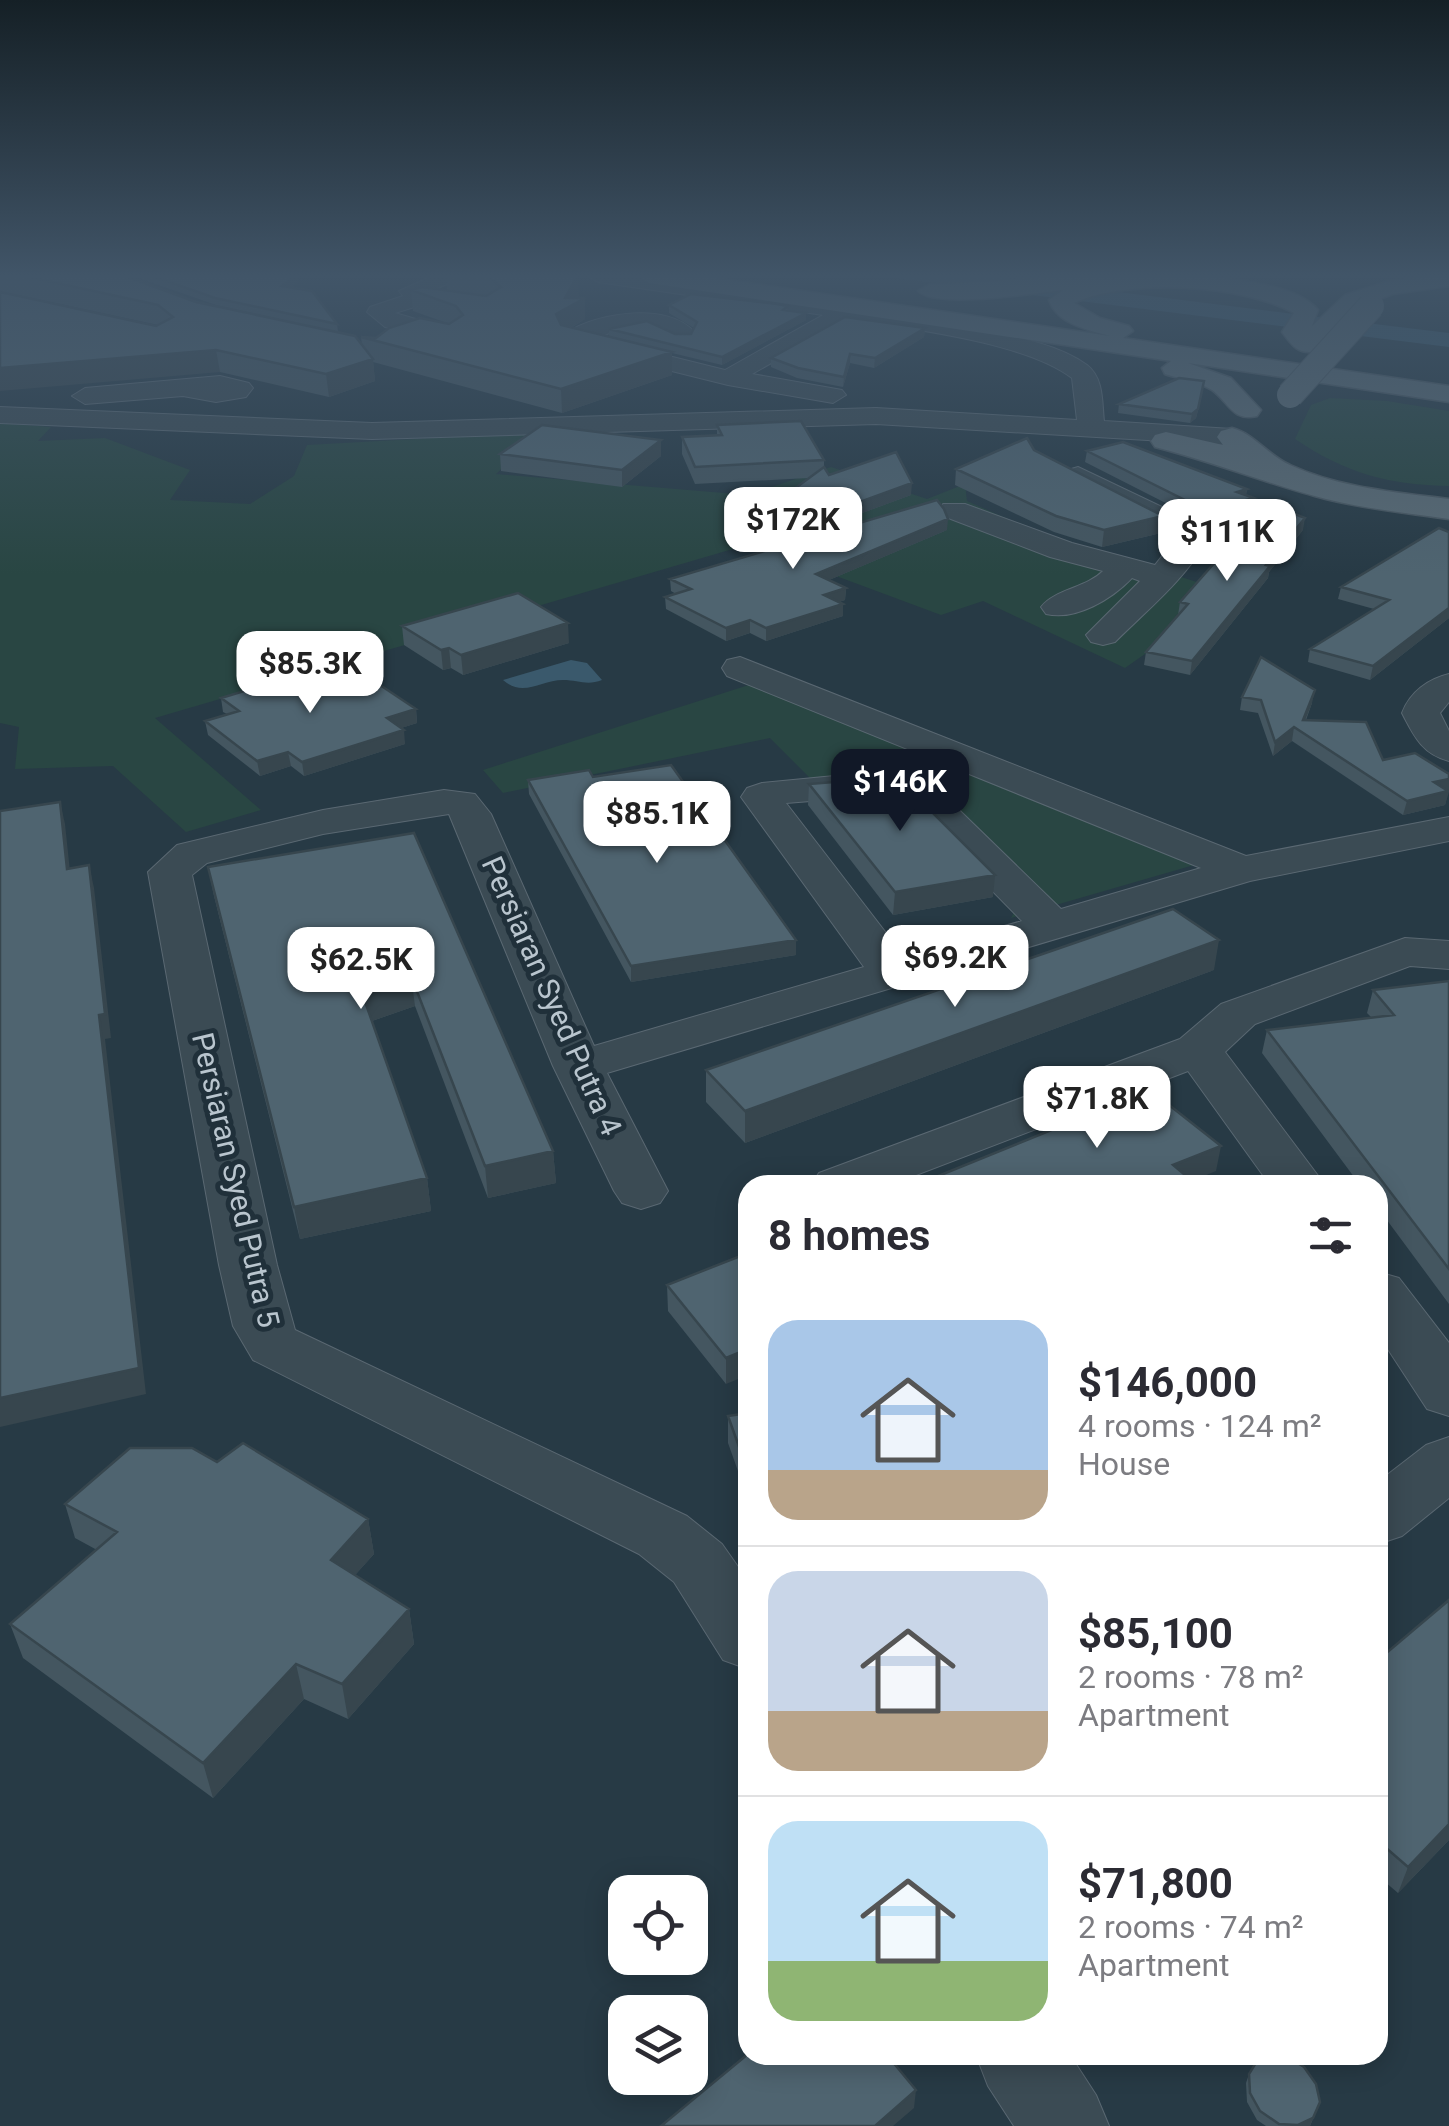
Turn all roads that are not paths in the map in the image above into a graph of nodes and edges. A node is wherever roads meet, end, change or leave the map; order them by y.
1 (757, 375) edge
2 (1083, 375) edge
3 (1201, 375) edge
4 (1282, 375) edge
5 (1285, 375) edge
6 (1296, 375) edge
7 (1323, 375) edge
8 (1385, 375) edge
9 (1449, 382) edge
10 (183, 388) edge
11 (1449, 394) edge
12 (81, 396) junction
13 (836, 396) edge
14 (0, 400) edge
15 (608, 401) edge
16 (1449, 404) edge
17 (0, 415) edge
18 (54, 419) junction
19 (1252, 422) junction
20 (555, 425) junction
21 (1129, 435) junction
22 (1046, 449) junction
23 (1322, 488) junction
24 (1449, 498) edge
25 (1449, 509) edge
26 (954, 510) dead end
27 (1125, 567) junction
28 (1163, 577) junction
29 (1058, 607) dead end
30 (1104, 635) dead end
31 (740, 668) dead end
32 (1449, 685) edge
33 (1449, 748) edge
34 (461, 804) joint
35 (1449, 829) edge
36 (1242, 870) junction
37 (1052, 928) junction
38 (1449, 955) edge
39 (892, 974) junction
40 (1198, 1050) junction
41 (578, 1066) junction
42 (865, 1175) edge
43 (1291, 1175) edge
44 (641, 1191) dead end
45 (1388, 1305) edge
46 (1449, 1393) edge
47 (1449, 1462) edge
48 (1388, 1510) edge
49 (738, 1624) edge
50 (1025, 2065) edge
51 (1065, 2126) edge

1 - 13 street
2 - 21 street
3 - 19 main road
4 - 16 main road
5 - 19 main road
6 - 19 main road, bridge
7 - 11 main road
8 - 9 main road
10 - 12 street
12 - 14 street
12 - 18 street
15 - 20 street
17 - 18 street
18 - 20 street
19 - 21 main road
19 - 23 main road
19 - 24 main road
20 - 22 street
21 - 22 street
21 - 23 main road
22 - 28 street
23 - 25 main road
26 - 27 street
27 - 28 street
27 - 29 street
28 - 30 street
31 - 36 street
32 - 33 street
34 - 41 street, Persiaran Syed Putra 4
34 - 49 street, Persiaran Syed Putra 5
35 - 36 street
36 - 37 street
37 - 39 street
37 - 39 street
38 - 40 street
39 - 41 street
40 - 42 street
40 - 43 street
41 - 44 street, Persiaran Syed Putra 4
45 - 46 street
47 - 48 street
50 - 51 street

